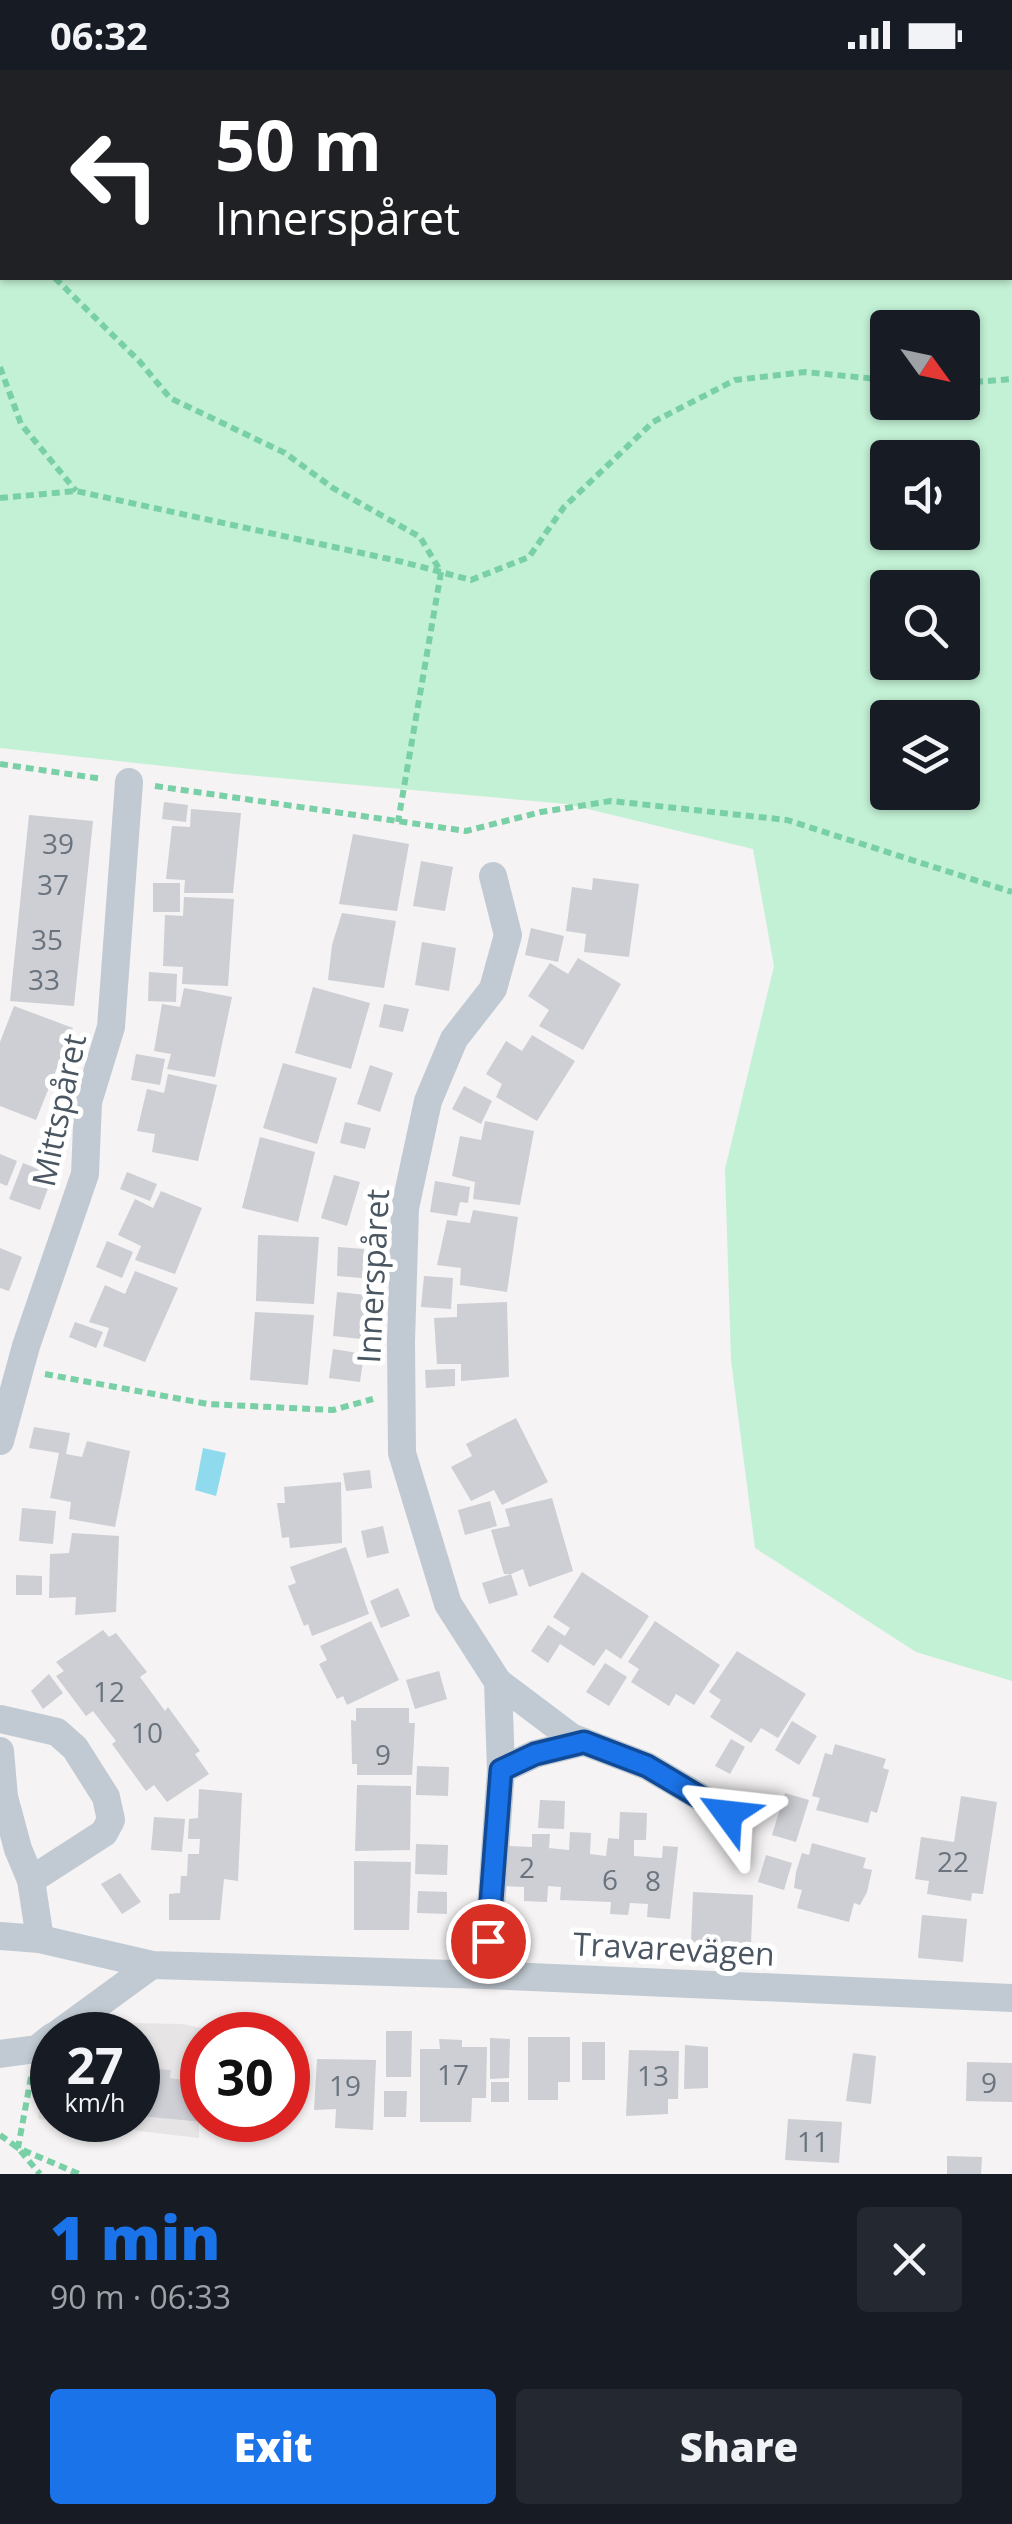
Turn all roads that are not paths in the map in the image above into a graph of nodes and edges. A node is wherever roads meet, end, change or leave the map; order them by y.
1 (129, 782) road end
2 (493, 876) dead end
3 (0, 1441) edge
4 (498, 1682) junction
5 (0, 1719) edge
6 (584, 1742) junction
7 (0, 1752) edge
8 (501, 1770) junction
9 (728, 1814) dead end
10 (32, 1880) junction
11 (0, 1936) edge
12 (40, 1939) junction
13 (152, 1965) junction
14 (486, 1975) junction
15 (1012, 1998) edge
16 (87, 2012) edge
17 (30, 2045) edge
18 (0, 2054) edge

1 - 3 street, Mittspåret
2 - 4 street, Innerspåret
4 - 6 street, Innerspåret
4 - 8 street
5 - 10 street
6 - 8 street
6 - 9 street, Innerspåret
7 - 10 street
8 - 14 street
10 - 12 street
11 - 12 street, Travarevägen
12 - 13 street, Travarevägen
13 - 14 street, Travarevägen
13 - 16 street
14 - 15 street, Travarevägen
17 - 18 street

